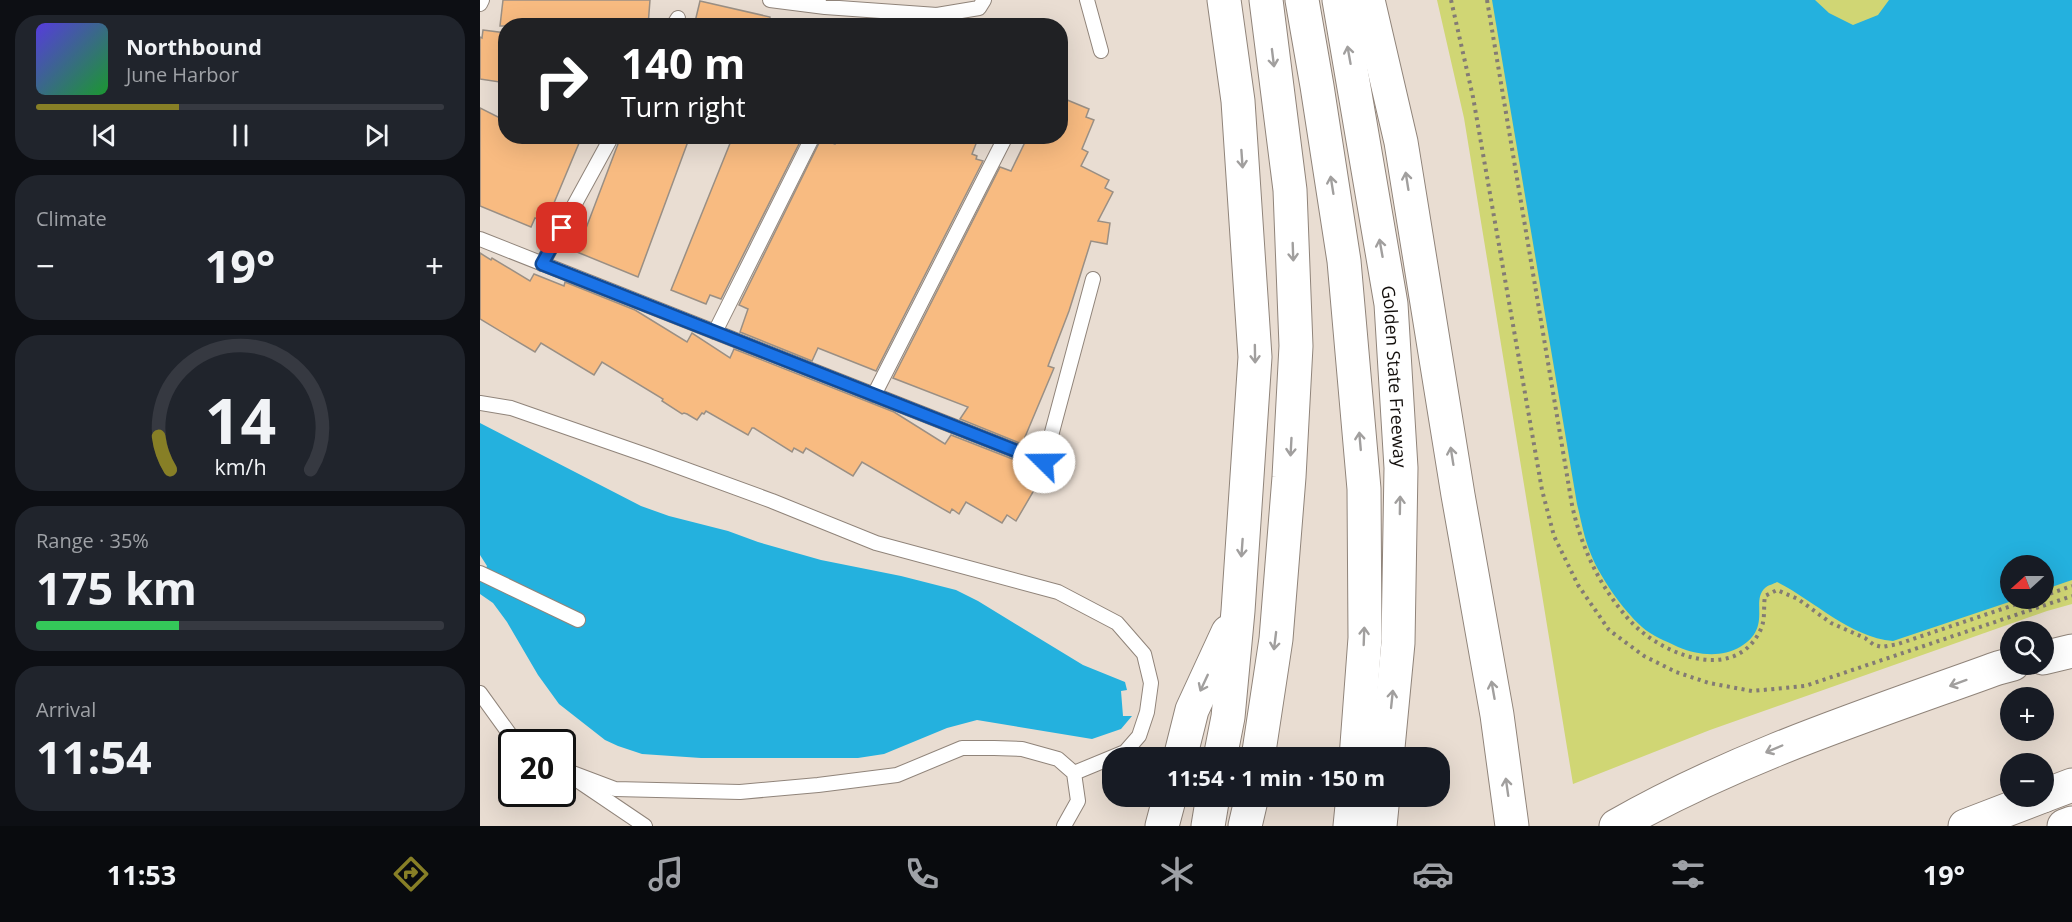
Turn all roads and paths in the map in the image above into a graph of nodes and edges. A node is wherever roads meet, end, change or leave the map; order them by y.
1 (770, 0) edge
2 (984, 0) edge
3 (1087, 0) edge
4 (1209, 0) edge
5 (1224, 0) edge
6 (1266, 0) edge
7 (1302, 0) edge
8 (1340, 0) edge
9 (1368, 0) edge
10 (1451, 0) edge
11 (1487, 0) edge
12 (1101, 51) dead end
13 (1238, 101) junction
14 (608, 144) edge
15 (809, 144) edge
16 (1002, 144) edge
17 (480, 239) edge
18 (542, 264) junction
19 (1094, 279) dead end
20 (715, 332) junction
21 (874, 395) junction
22 (480, 403) edge
23 (480, 573) edge
24 (2072, 586) edge
25 (2054, 592) edge
26 (2072, 596) edge
27 (2001, 609) edge
28 (1238, 611) junction
29 (578, 620) dead end
30 (2072, 651) edge
31 (2054, 655) edge
32 (2000, 667) edge
33 (480, 693) edge
34 (506, 729) edge
35 (1183, 747) edge
36 (1222, 747) edge
37 (1260, 747) edge
38 (1357, 747) edge
39 (1388, 747) edge
40 (1074, 773) junction
41 (576, 775) edge
42 (576, 779) edge
43 (2072, 785) edge
44 (2054, 792) edge
45 (1167, 807) edge
46 (1211, 807) edge
47 (1249, 807) edge
48 (1352, 807) edge
49 (1382, 807) edge
50 (2014, 807) edge
51 (2072, 823) edge
52 (645, 826) edge
53 (1064, 826) edge
54 (1162, 826) edge
55 (1208, 826) edge
56 (1245, 826) edge
57 (1350, 826) edge
58 (1380, 826) edge
59 (1512, 826) edge
60 (1616, 826) edge
61 (1965, 826) edge
62 (2064, 826) edge

1 - 2 lane
3 - 12 lane
4 - 13 highway
5 - 13 highway
6 -> 37 highway
38 -> 7 highway
39 -> 8 highway, Golden State Freeway
59 -> 9 highway
10 - 26 path
11 - 27 path
13 -> 28 highway
14 - 18 lane
15 - 20 lane
16 - 21 lane
17 - 18 lane
18 - 20 lane
19 - 21 lane
20 - 21 lane
22 - 40 lane
23 - 29 lane
24 - 25 path
28 -> 35 highway
28 - 36 highway
30 - 31 highway
32 -> 60 highway
33 - 34 lane
40 - 41 lane
40 - 53 lane
42 - 52 lane
43 - 44 highway
45 - 54 highway
46 - 55 highway
47 - 56 highway
48 - 57 highway
49 - 58 highway
50 - 61 highway
51 - 62 highway

